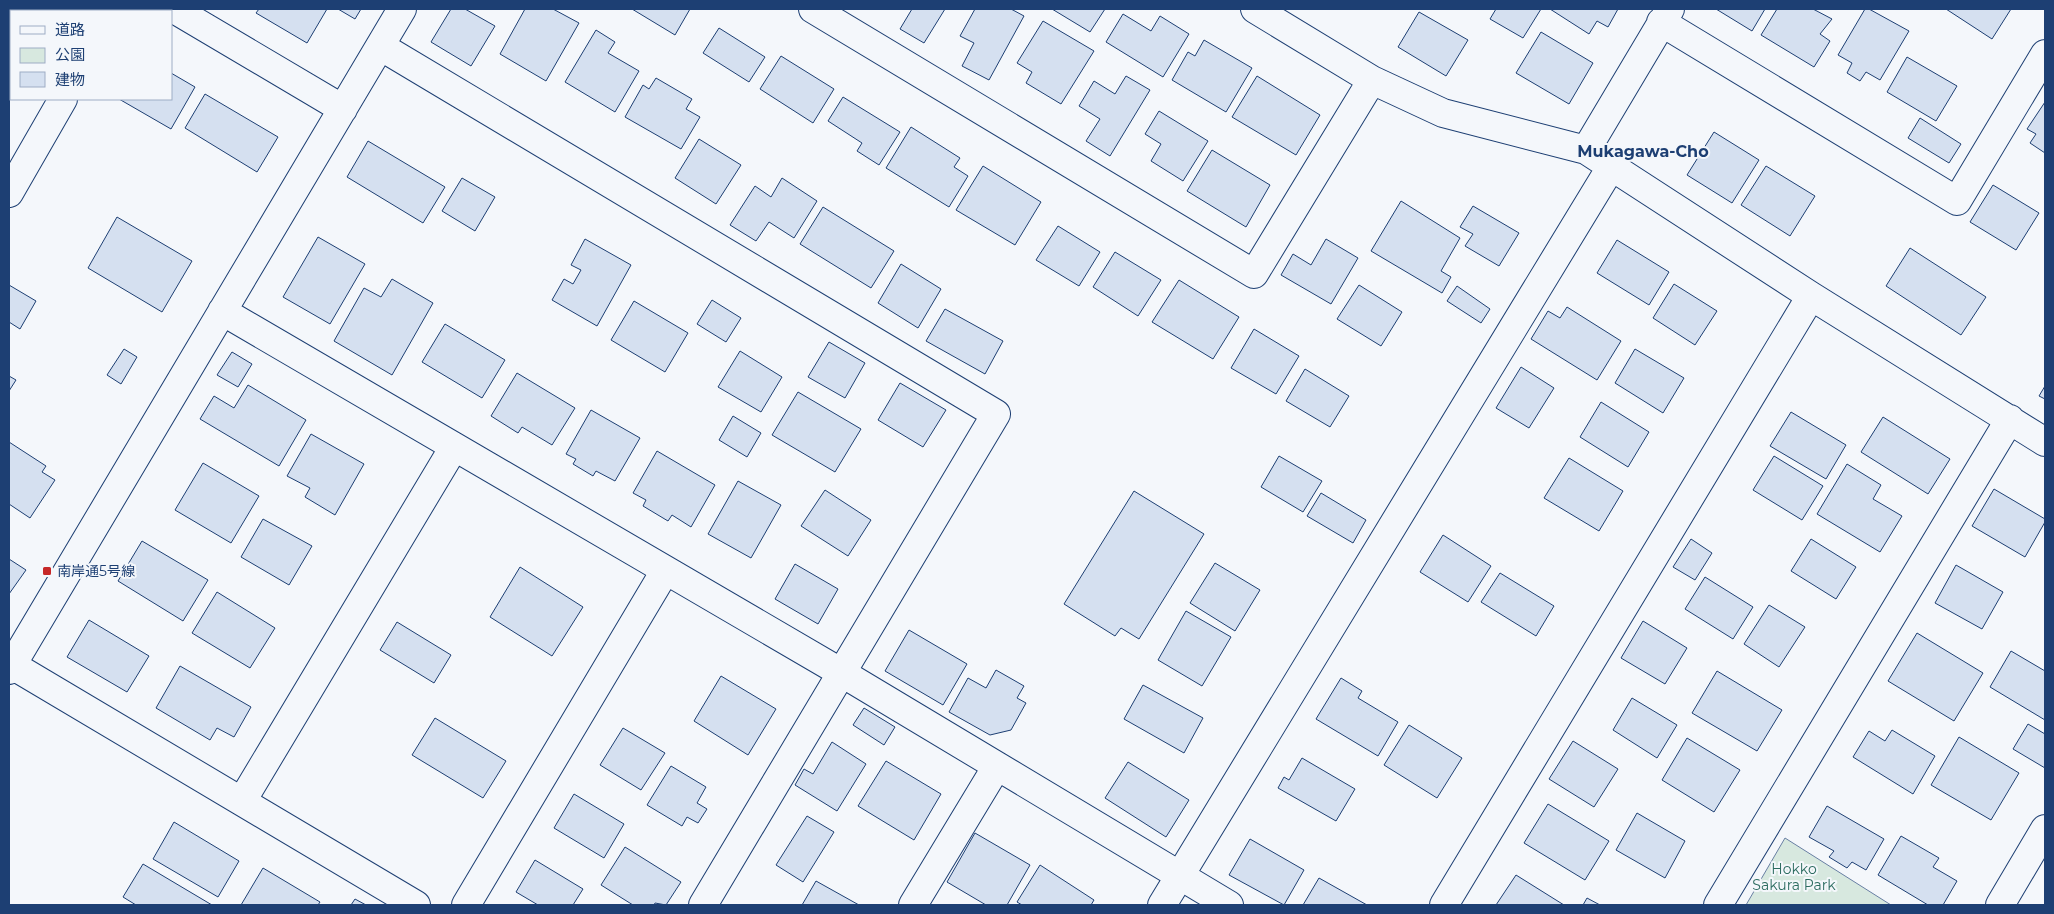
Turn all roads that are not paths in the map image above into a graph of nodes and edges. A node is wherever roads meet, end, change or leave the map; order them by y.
1 (174, 9) edge
2 (402, 9) edge
3 (813, 9) edge
4 (1255, 9) edge
5 (1665, 16) edge
6 (380, 46) junction
7 (2045, 54) edge
8 (1372, 80) junction
9 (63, 100) edge
10 (343, 109) junction
11 (1586, 150) junction
12 (1611, 167) junction
13 (9, 194) edge
14 (1811, 296) junction
15 (222, 311) junction
16 (2010, 419) junction
17 (2045, 442) edge
18 (454, 447) junction
19 (665, 571) junction
20 (10, 667) edge
21 (842, 673) junction
22 (997, 766) junction
23 (242, 801) junction
24 (2045, 829) edge
25 (1180, 876) junction
26 (416, 905) edge
27 (466, 905) edge
28 (703, 905) edge
29 (913, 905) edge
30 (1162, 905) edge
31 (1229, 905) edge
32 (1444, 905) edge
33 (1718, 905) edge
34 (2000, 905) edge

1 - 10 street
2 - 6 street
3 - 8 street
4 - 8 street
5 - 7 street
5 - 11 street
6 - 10 street
6 - 21 street
8 - 11 street
9 - 13 street
10 - 15 street
11 - 12 street
12 - 14 street
12 - 25 street
14 - 16 street
14 - 32 street
15 - 18 street
15 - 20 street
16 - 17 street
16 - 33 street
18 - 19 street
18 - 23 street
19 - 21 street
19 - 27 street
20 - 23 street
21 - 22 street
21 - 28 street
22 - 25 street
22 - 29 street
23 - 26 street
24 - 34 street
25 - 30 street
25 - 31 street

